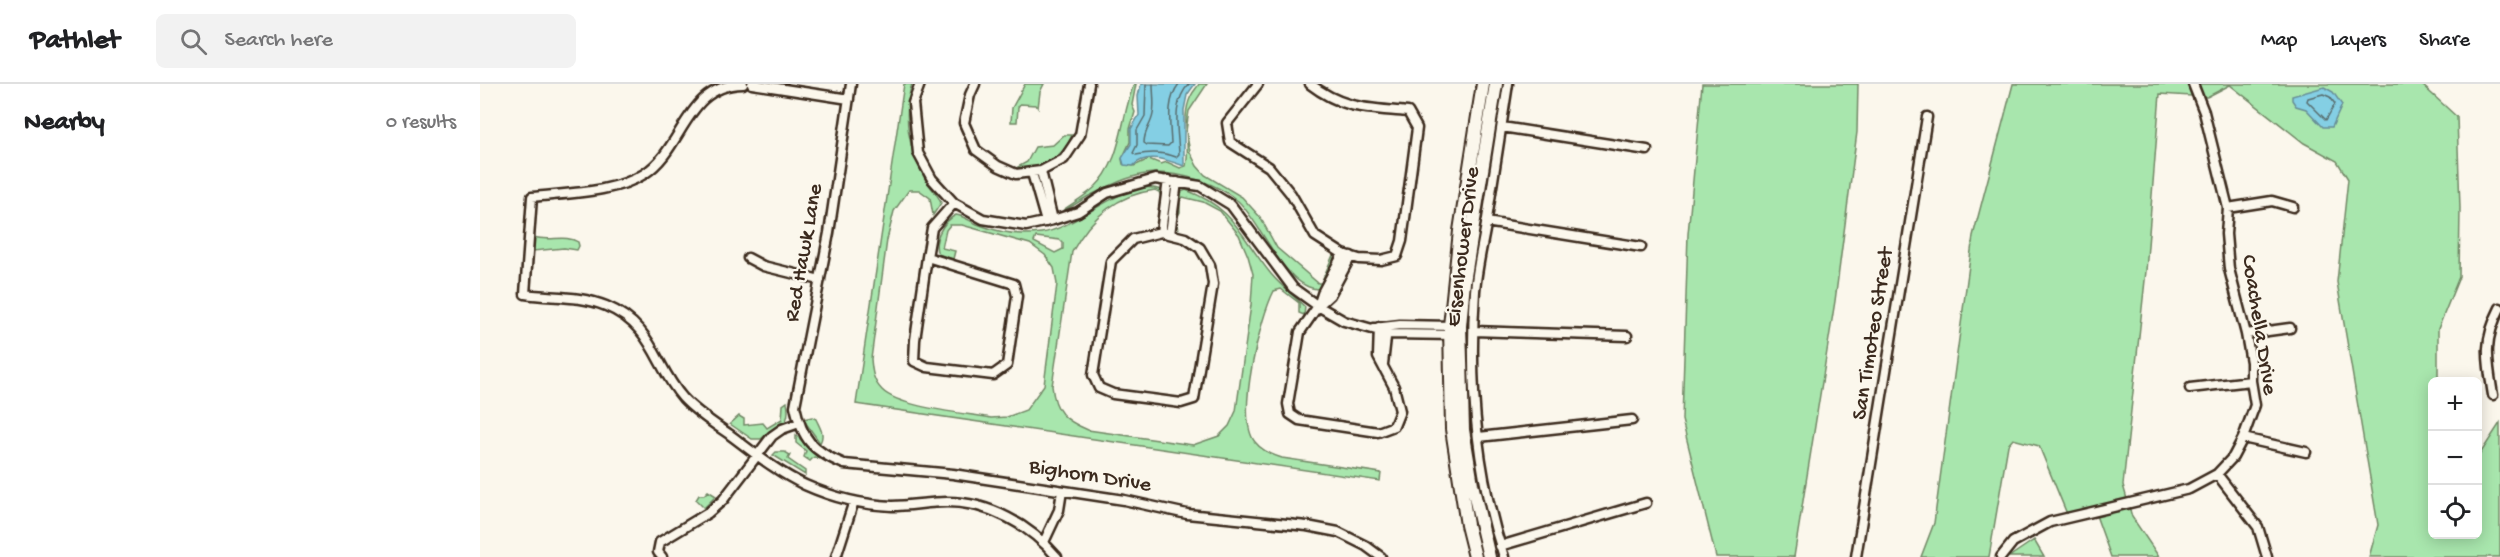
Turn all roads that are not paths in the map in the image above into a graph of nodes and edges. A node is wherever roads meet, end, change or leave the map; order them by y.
1 (743, 84) edge
2 (752, 84) edge
3 (851, 84) edge
4 (920, 84) edge
5 (975, 84) edge
6 (1089, 84) edge
7 (1258, 84) edge
8 (1310, 84) edge
9 (1484, 84) edge
10 (1496, 84) edge
11 (1508, 84) edge
12 (2193, 84) edge
13 (849, 99) junction
14 (1927, 117) dead end
15 (1502, 127) junction
16 (1647, 150) dead end
17 (1036, 172) junction
18 (1172, 181) junction
19 (954, 203) junction
20 (2293, 207) dead end
21 (2228, 208) junction
22 (1049, 221) junction
23 (1486, 222) junction
24 (1166, 233) junction
25 (1641, 247) dead end
26 (1347, 255) junction
27 (927, 257) junction
28 (748, 258) dead end
29 (820, 280) junction
30 (1318, 306) junction
31 (2500, 308) edge
32 (2290, 328) dead end
33 (1380, 329) junction
34 (1455, 331) junction
35 (1474, 331) junction
36 (2246, 334) junction
37 (1628, 336) dead end
38 (2251, 381) junction
39 (2190, 388) dead end
40 (2493, 395) dead end
41 (1632, 420) dead end
42 (799, 425) junction
43 (1479, 437) junction
44 (2243, 438) junction
45 (2306, 452) dead end
46 (757, 455) junction
47 (2217, 474) junction
48 (1062, 490) junction
49 (854, 501) junction
50 (1646, 503) dead end
51 (1044, 542) junction
52 (1500, 546) junction
53 (662, 557) edge
54 (836, 557) edge
55 (1057, 557) edge
56 (1381, 557) edge
57 (1475, 557) edge
58 (1489, 557) edge
59 (1504, 557) edge
60 (1856, 557) edge
61 (2001, 557) edge
62 (2267, 557) edge

1 - 46 street
2 - 13 street
3 - 13 street, Red Hawk Lane
4 - 19 street
5 - 17 street
6 - 17 street
7 - 26 street
8 - 26 street
9 - 34 main road, Eisenhower Drive
10 - 34 main road, Eisenhower Drive
11 - 15 street, Eisenhower Drive
12 - 21 street, Coachella Drive
13 - 29 street, Red Hawk Lane
14 - 60 street, San Timoteo Street
15 - 16 street
15 - 23 street, Eisenhower Drive
17 - 22 street
18 - 22 street
18 - 24 street
18 - 30 street
19 - 22 street
19 - 27 street
20 - 21 street
21 - 36 street, Coachella Drive
23 - 25 street
23 - 35 street, Eisenhower Drive
24 - 24 street
26 - 30 street
27 - 27 street
28 - 29 street
29 - 42 street, Red Hawk Lane
30 - 33 street
30 - 33 street
31 - 40 street
32 - 36 street
33 - 34 street
34 - 57 main road, Eisenhower Drive
34 - 58 main road, Eisenhower Drive
35 - 37 street
35 - 43 street, Eisenhower Drive
36 - 38 street, Coachella Drive
38 - 39 street
38 - 44 street, Coachella Drive
41 - 43 street
42 - 46 street
42 - 48 street, Bighorn Drive
43 - 52 street, Eisenhower Drive
44 - 45 street
44 - 47 street, Coachella Drive
46 - 49 street
46 - 53 street
47 - 61 street, Coachella Drive
47 - 62 street
48 - 51 street
48 - 56 street, Bighorn Drive
49 - 51 street
49 - 54 street
50 - 52 street
51 - 55 street
52 - 59 street, Eisenhower Drive

